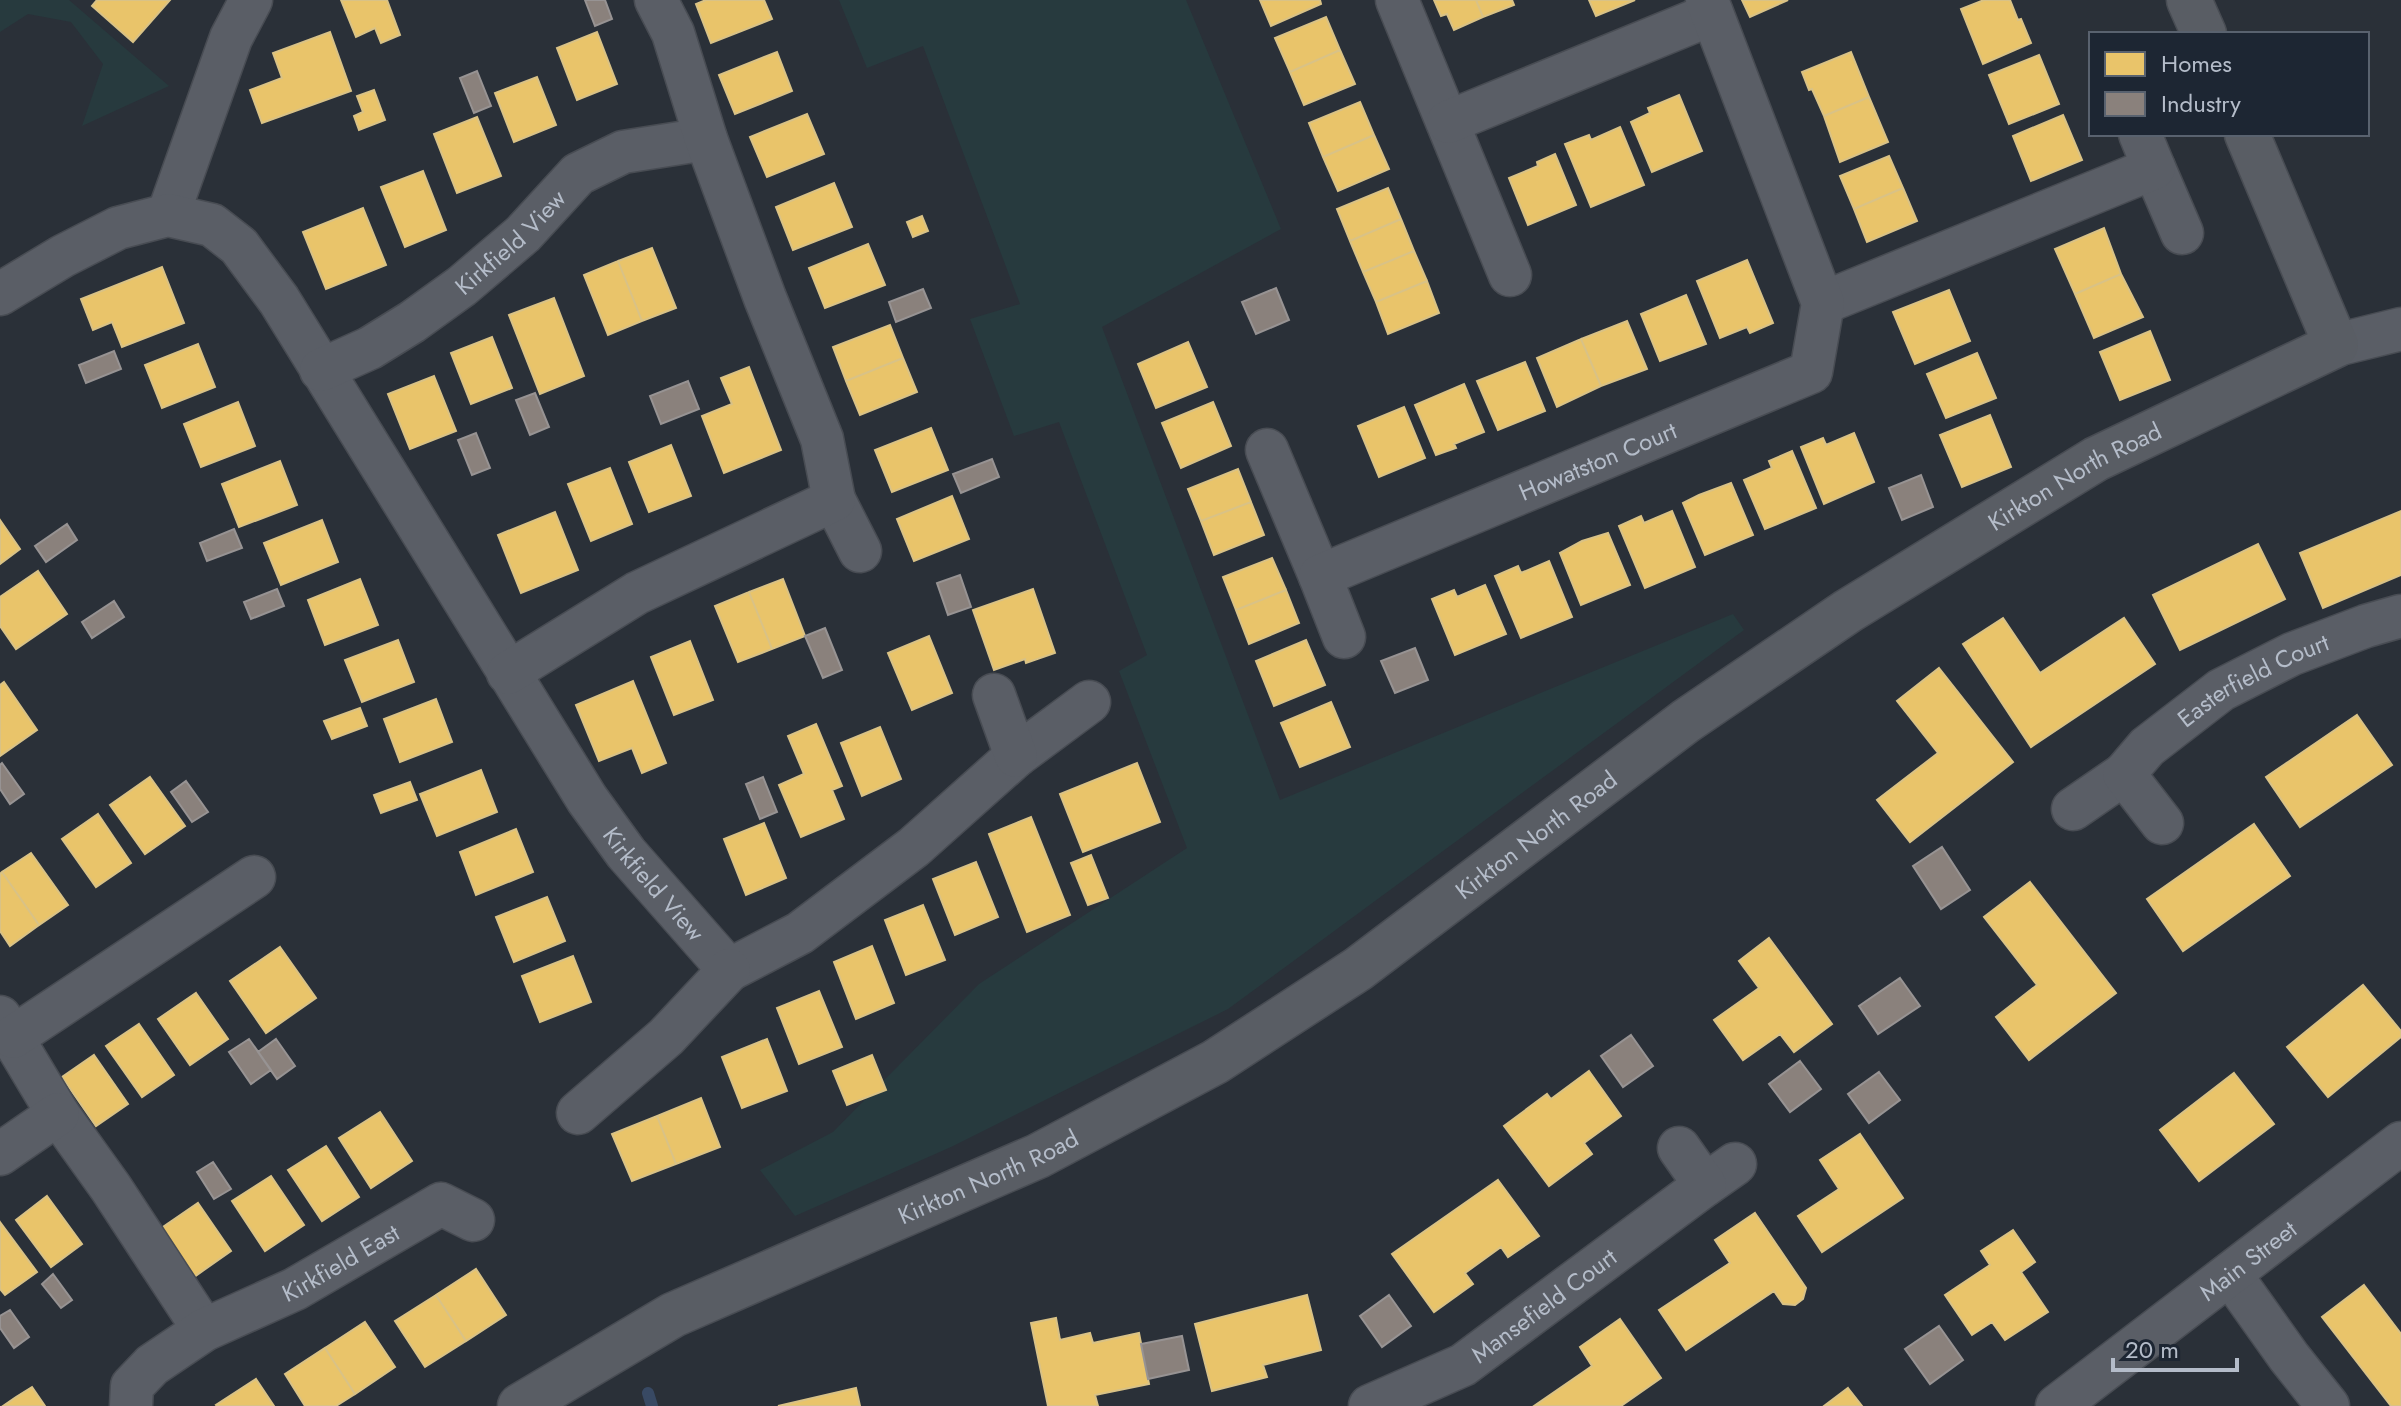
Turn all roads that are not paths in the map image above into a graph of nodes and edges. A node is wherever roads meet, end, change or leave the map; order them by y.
1 (251, 0) edge
2 (656, 0) edge
3 (1397, 0) edge
4 (2189, 0) edge
5 (1710, 7) edge
6 (2203, 32) edge
7 (1448, 122) junction
8 (2248, 136) edge
9 (706, 139) junction
10 (2147, 151) edge
11 (168, 215) junction
12 (2182, 233) dead end
13 (1510, 275) dead end
14 (0, 294) edge
15 (1823, 303) junction
16 (2401, 329) edge
17 (2336, 345) junction
18 (321, 370) junction
19 (1267, 450) dead end
20 (834, 500) junction
21 (860, 551) dead end
22 (1320, 576) junction
23 (2401, 616) edge
24 (1344, 637) dead end
25 (508, 673) junction
26 (994, 695) dead end
27 (1089, 702) dead end
28 (1016, 756) junction
29 (2124, 774) junction
30 (2073, 809) dead end
31 (2162, 823) dead end
32 (254, 877) dead end
33 (729, 970) junction
34 (6, 1027) edge
35 (578, 1113) dead end
36 (58, 1114) junction
37 (2401, 1143) edge
38 (1679, 1148) dead end
39 (0, 1154) edge
40 (473, 1220) dead end
41 (2230, 1274) junction
42 (204, 1330) junction
43 (131, 1406) edge
44 (520, 1406) edge
45 (1370, 1406) edge
46 (2057, 1406) edge
47 (2328, 1406) edge

1 - 11 street
2 - 9 street
3 - 7 street
4 - 6 main road
5 - 7 street
5 - 15 street
7 - 13 street
8 - 17 main road
9 - 18 street, Kirkfield View
9 - 20 street
10 - 12 street
10 - 15 street
11 - 14 street, Kirkfield View
11 - 18 street, Kirkfield View
15 - 22 street, Howatston Court
16 - 17 street
17 - 44 main road, Kirkton North Road
18 - 25 street, Kirkfield View
19 - 22 street
20 - 21 street
20 - 25 street
22 - 24 street
23 - 29 street, Easterfield Court
25 - 33 street, Kirkfield View
26 - 28 street
27 - 28 street
28 - 33 street
29 - 30 street, Easterfield Court
29 - 31 street
32 - 34 street
33 - 35 street
34 - 36 street
36 - 39 street
36 - 42 street
37 - 41 street, Main Street
38 - 45 street, Mansefield Court
40 - 42 street, Kirkfield East
41 - 46 street, Main Street
41 - 47 street
42 - 43 street, Kirkfield East

